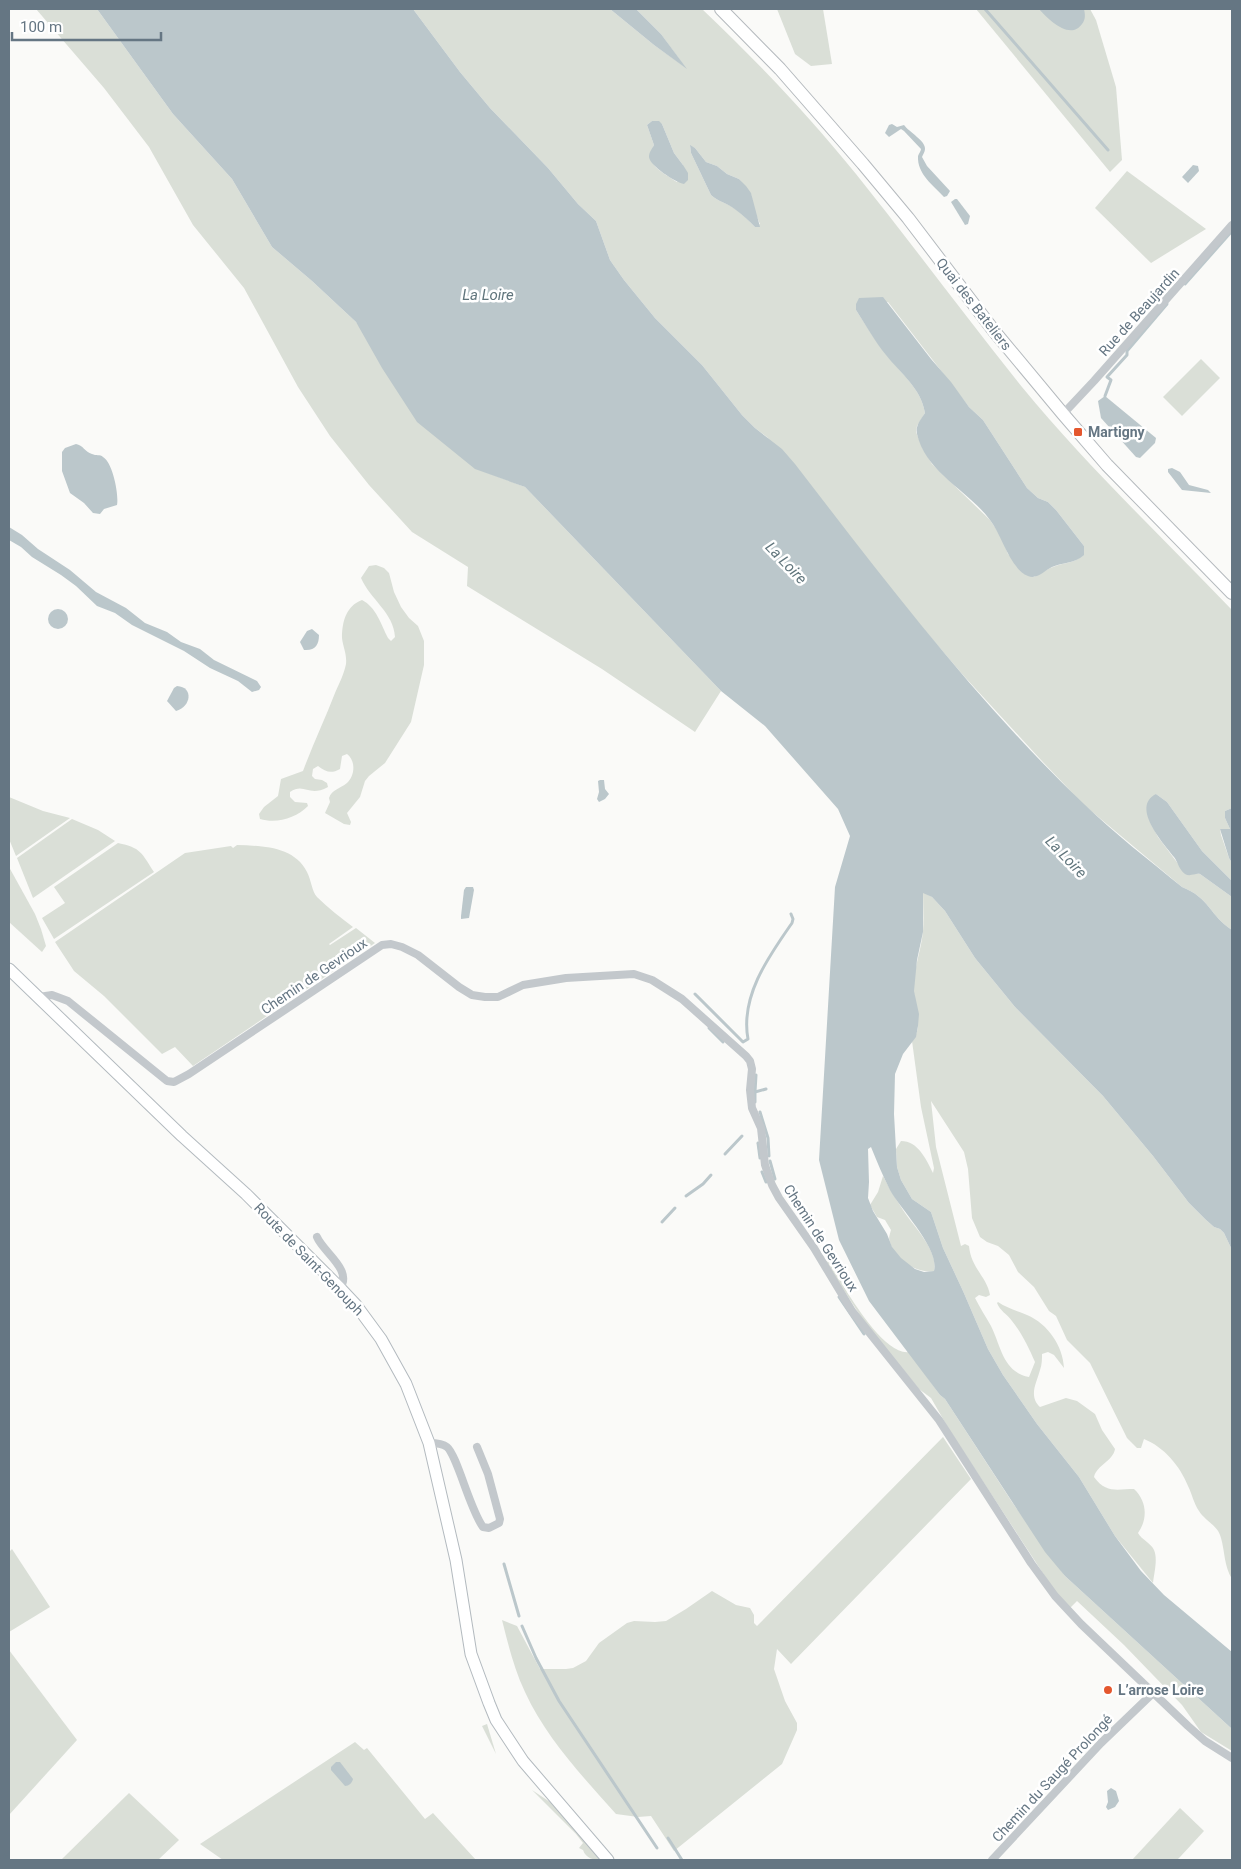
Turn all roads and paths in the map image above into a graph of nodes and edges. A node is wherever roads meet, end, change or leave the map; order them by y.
1 (721, 9) edge
2 (1232, 225) edge
3 (1063, 414) junction
4 (1232, 594) edge
5 (9, 969) edge
6 (39, 997) junction
7 (317, 1237) dead end
8 (340, 1288) junction
9 (428, 1443) junction
10 (477, 1447) dead end
11 (1153, 1692) junction
12 (1232, 1758) edge
13 (608, 1860) edge
14 (992, 1860) edge

1 - 3 main road, Quai des Bateliers
2 - 3 street, Rue de Beaujardin
3 - 4 main road, Quai des Bateliers
5 - 6 street, Route de Saint-Genouph
6 - 8 street, Route de Saint-Genouph
6 - 11 street, Chemin de Gevrioux
7 - 8 street
8 - 9 street, Route de Saint-Genouph
9 - 10 street
9 - 13 street, Route de Saint-Genouph
11 - 12 street, Chemin de Gevrioux
11 - 14 street, Chemin du Saugé Prolongé

